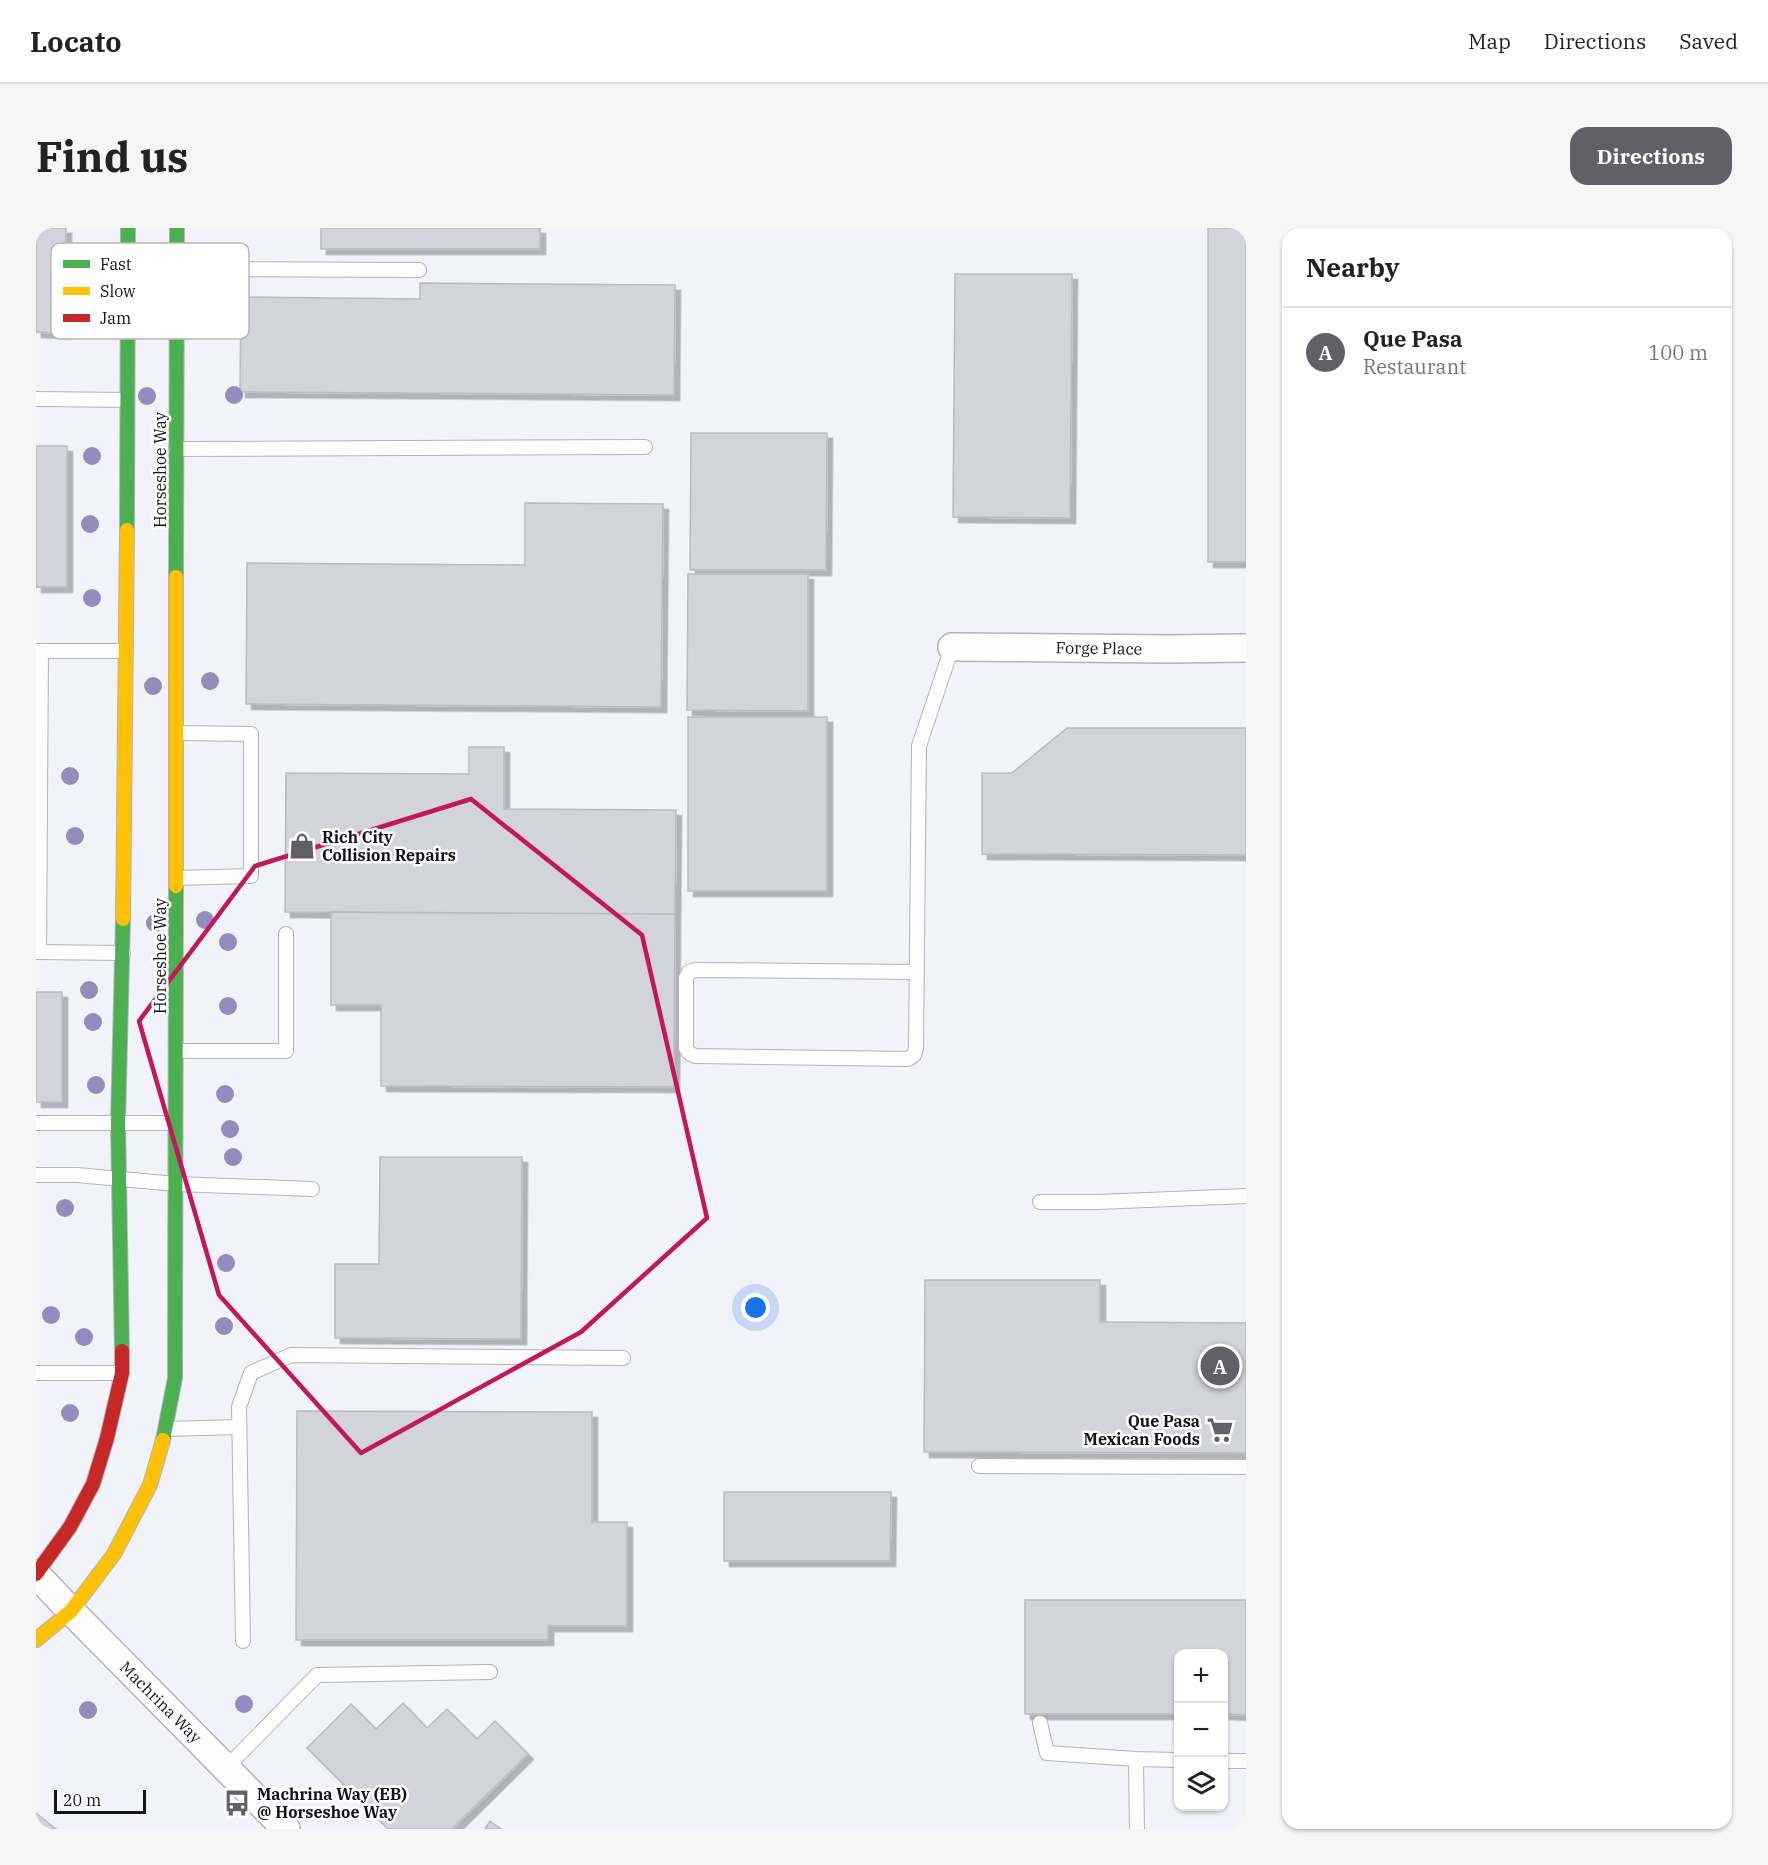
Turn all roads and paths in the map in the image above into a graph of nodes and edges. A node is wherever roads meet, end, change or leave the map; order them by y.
1 (128, 228) edge
2 (128, 243) edge
3 (249, 269) edge
4 (419, 270) dead end
5 (127, 339) edge
6 (177, 339) edge
7 (36, 399) edge
8 (127, 400) junction
9 (645, 447) dead end
10 (176, 449) junction
11 (952, 647) joint
12 (1246, 648) edge
13 (39, 651) edge
14 (126, 651) junction
15 (177, 733) junction
16 (177, 878) junction
17 (286, 934) dead end
18 (38, 952) edge
19 (123, 953) junction
20 (917, 972) junction
21 (177, 1051) junction
22 (36, 1123) edge
23 (118, 1123) junction
24 (176, 1123) junction
25 (36, 1175) edge
26 (120, 1180) junction
27 (176, 1184) junction
28 (312, 1189) dead end
29 (1246, 1196) edge
30 (1040, 1202) dead end
31 (623, 1358) dead end
32 (36, 1373) edge
33 (122, 1373) junction
34 (239, 1427) junction
35 (166, 1429) junction
36 (979, 1466) dead end
37 (1246, 1467) edge
38 (36, 1574) edge
39 (71, 1611) junction
40 (36, 1640) edge
41 (243, 1641) dead end
42 (490, 1672) dead end
43 (1040, 1723) dead end
44 (1136, 1759) junction
45 (1174, 1760) edge
46 (1228, 1761) edge
47 (1246, 1761) edge
48 (226, 1768) junction
49 (286, 1829) edge
50 (1137, 1829) edge

1 - 2 street, Horseshoe Way
3 - 4 lane
5 - 8 street, Horseshoe Way
6 - 10 street, Horseshoe Way
7 - 8 lane
8 - 14 street, Horseshoe Way
9 - 10 lane
10 - 15 street, Horseshoe Way
11 - 12 street, Forge Place
11 - 20 lane
13 - 14 lane
13 - 18 lane
14 - 19 street, Horseshoe Way
15 - 16 street, Horseshoe Way
15 - 16 lane
16 - 21 street, Horseshoe Way
17 - 21 lane
18 - 19 lane
19 - 23 street, Horseshoe Way
20 - 20 lane
21 - 24 street, Horseshoe Way
22 - 23 lane
23 - 24 lane
23 - 26 street, Horseshoe Way
24 - 27 street, Horseshoe Way
25 - 26 lane
26 - 27 lane
26 - 33 street, Horseshoe Way
27 - 28 lane
27 - 35 street, Horseshoe Way
29 - 30 lane
31 - 34 lane
32 - 33 lane
33 - 38 street, Horseshoe Way
34 - 35 lane
34 - 41 lane
35 - 39 street, Horseshoe Way
36 - 37 lane
38 - 39 street, Machrina Way
39 - 40 street, Horseshoe Way
39 - 48 street, Machrina Way
42 - 48 lane
43 - 44 lane
44 - 45 lane
44 - 50 lane
46 - 47 lane
48 - 49 street, Machrina Way

